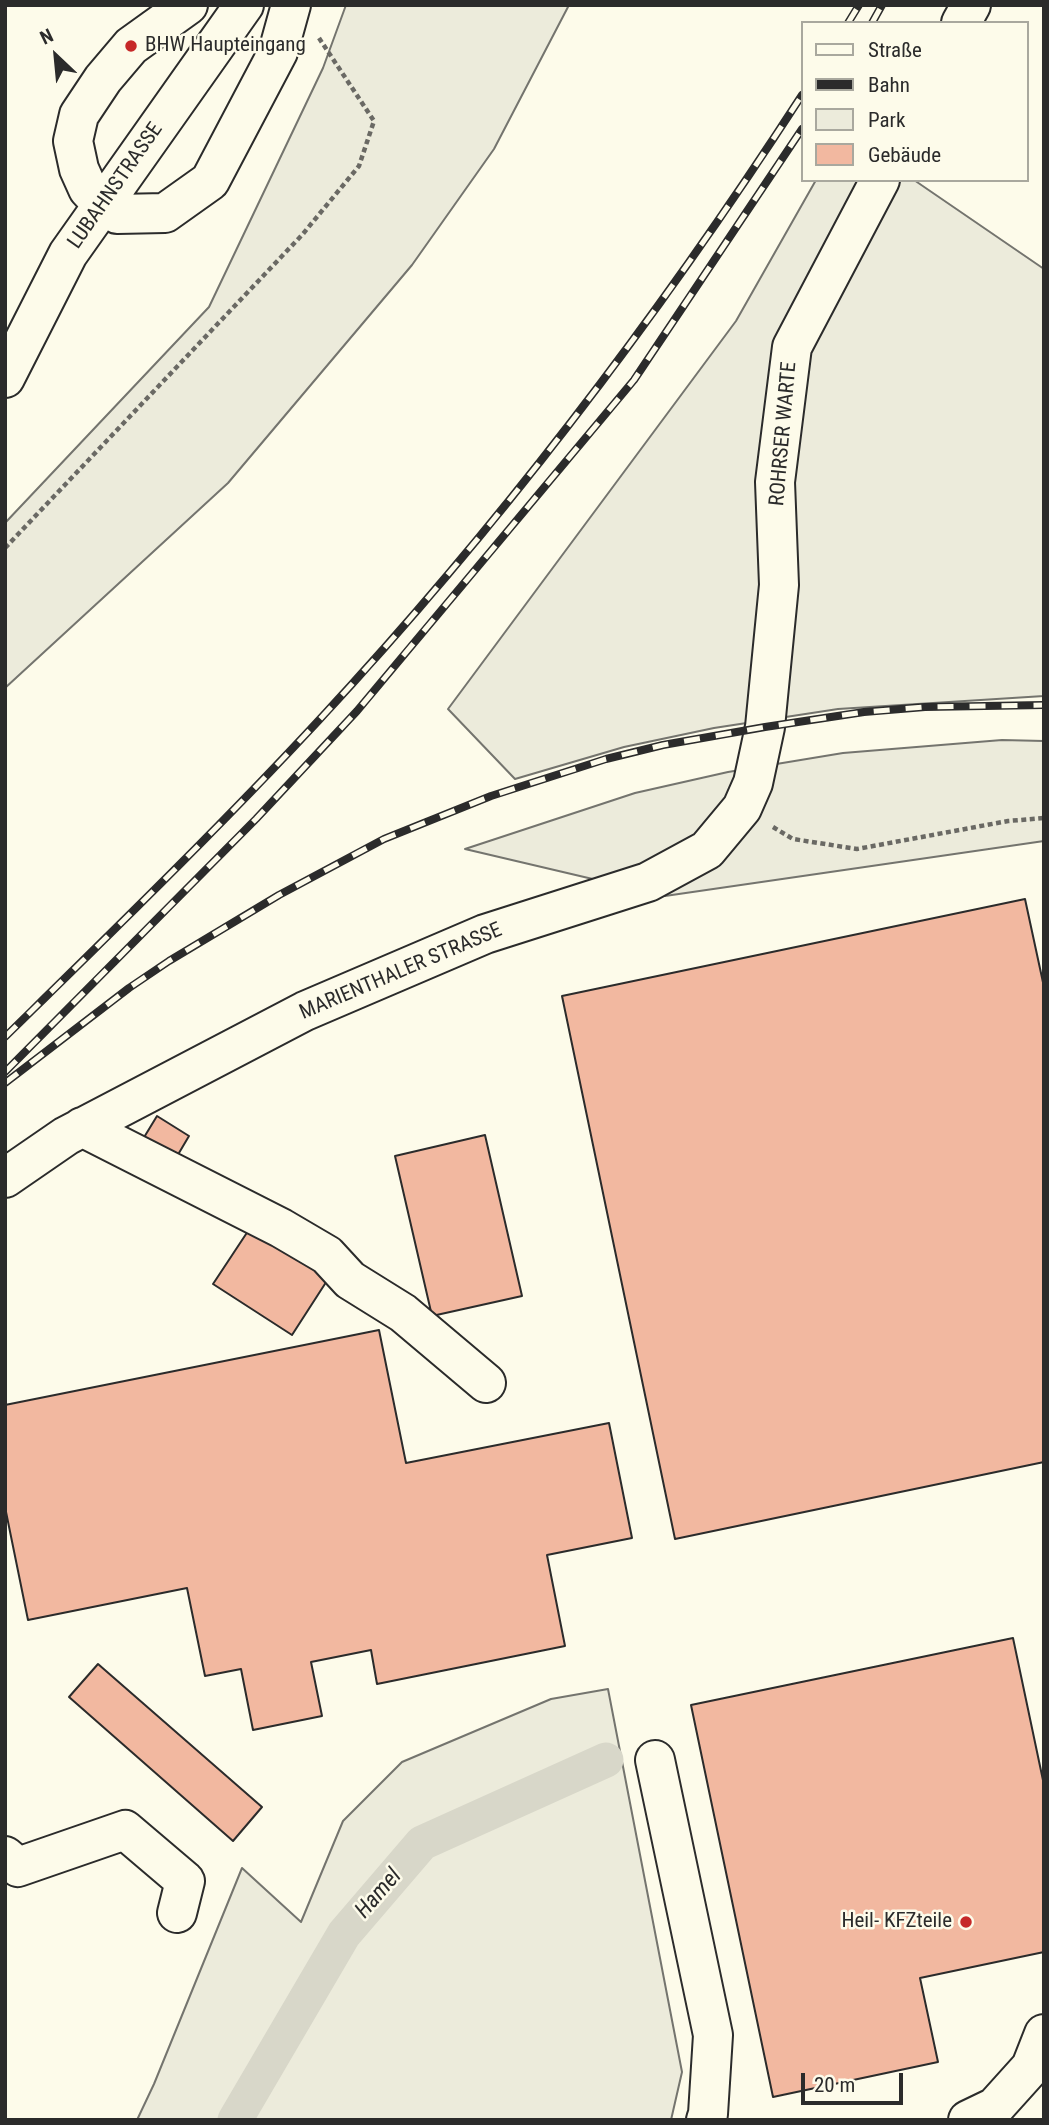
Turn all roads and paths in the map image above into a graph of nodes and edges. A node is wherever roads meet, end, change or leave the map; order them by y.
1 (188, 5) edge
2 (244, 5) edge
3 (971, 5) edge
4 (290, 11) edge
5 (962, 21) edge
6 (879, 182) edge
7 (102, 204) junction
8 (5, 378) edge
9 (5, 548) edge
10 (761, 750) joint
11 (742, 808) junction
12 (1044, 818) edge
13 (82, 1127) junction
14 (5, 1178) edge
15 (486, 1383) dead end
16 (655, 1760) dead end
17 (5, 1856) edge
18 (177, 1913) dead end
19 (1044, 2034) edge
20 (706, 2120) edge
21 (968, 2120) edge

1 - 7 street
2 - 7 street, LUBAHNSTRASSE
3 - 5 street
4 - 7 street
4 - 9 path
6 - 10 street, ROHRSER WARTE
7 - 8 street, LUBAHNSTRASSE
10 - 11 street, MARIENTHALER STRASSE
11 - 12 path
11 - 13 street, MARIENTHALER STRASSE
13 - 14 street, MARIENTHALER STRASSE
13 - 15 street
16 - 20 street
17 - 18 street
19 - 21 street

